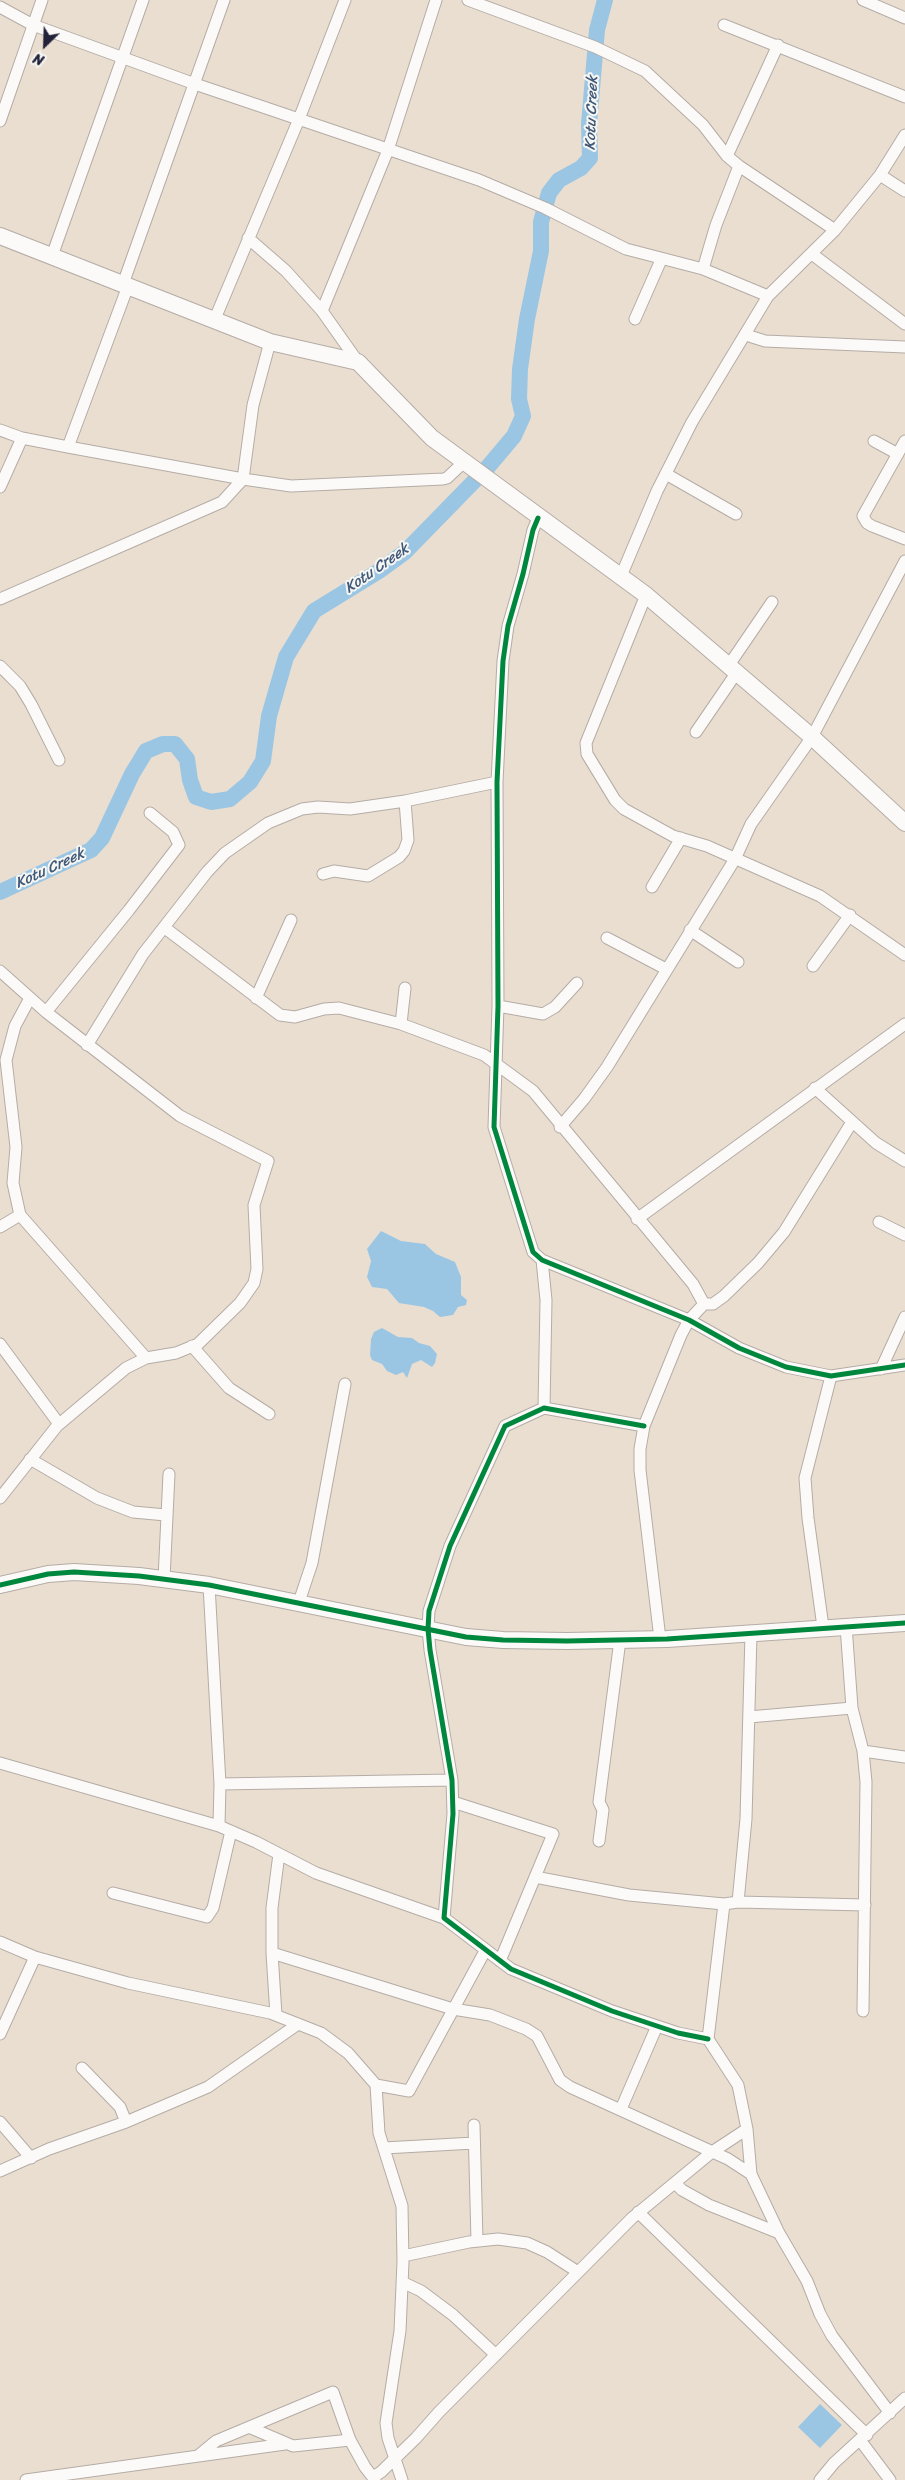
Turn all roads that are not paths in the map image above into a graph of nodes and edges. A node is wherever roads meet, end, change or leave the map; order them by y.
1 (42, 0) edge
2 (143, 0) edge
3 (224, 0) edge
4 (345, 0) edge
5 (436, 0) edge
6 (468, 0) edge
7 (863, 0) edge
8 (0, 6) edge
9 (905, 18) edge
10 (33, 25) junction
11 (724, 26) dead end
12 (778, 45) junction
13 (124, 58) junction
14 (194, 84) junction
15 (905, 98) edge
16 (299, 119) junction
17 (0, 122) edge
18 (905, 135) edge
19 (388, 150) junction
20 (727, 156) junction
21 (739, 166) junction
22 (880, 175) junction
23 (905, 191) edge
24 (835, 230) junction
25 (0, 236) edge
26 (248, 238) junction
27 (812, 254) junction
28 (52, 256) junction
29 (661, 260) junction
30 (703, 269) junction
31 (125, 285) junction
32 (768, 296) junction
33 (322, 311) junction
34 (635, 319) dead end
35 (214, 321) junction
36 (905, 324) edge
37 (746, 335) junction
38 (270, 342) junction
39 (905, 347) edge
40 (358, 362) junction
41 (0, 430) edge
42 (22, 438) junction
43 (905, 440) edge
44 (874, 441) dead end
45 (68, 447) junction
46 (898, 454) junction
47 (469, 466) junction
48 (666, 474) junction
49 (243, 479) junction
50 (0, 487) edge
51 (736, 514) dead end
52 (538, 518) junction
53 (905, 539) edge
54 (905, 561) edge
55 (621, 576) junction
56 (646, 595) junction
57 (0, 599) edge
58 (772, 602) dead end
59 (0, 666) edge
60 (733, 668) junction
61 (696, 732) dead end
62 (812, 737) junction
63 (60, 760) dead end
64 (497, 782) junction
65 (405, 801) junction
66 (150, 813) dead end
67 (905, 822) edge
68 (681, 838) junction
69 (735, 859) junction
70 (323, 874) dead end
71 (652, 888) dead end
72 (850, 915) junction
73 (291, 920) dead end
74 (165, 928) junction
75 (690, 930) junction
76 (607, 938) dead end
77 (905, 955) edge
78 (738, 962) dead end
79 (814, 966) dead end
80 (666, 969) junction
81 (0, 971) edge
82 (577, 983) dead end
83 (405, 988) dead end
84 (30, 998) junction
85 (256, 998) junction
86 (498, 1006) junction
87 (46, 1012) junction
88 (400, 1024) junction
89 (905, 1024) edge
90 (86, 1044) junction
91 (495, 1064) junction
92 (815, 1088) junction
93 (852, 1122) junction
94 (560, 1127) junction
95 (905, 1161) edge
96 (20, 1215) junction
97 (637, 1219) junction
98 (880, 1222) dead end
99 (0, 1227) edge
100 (905, 1235) edge
101 (542, 1260) junction
102 (704, 1304) junction
103 (905, 1317) edge
104 (689, 1320) junction
105 (0, 1344) edge
106 (192, 1346) junction
107 (146, 1358) junction
108 (905, 1365) edge
109 (882, 1369) junction
110 (831, 1376) junction
111 (345, 1384) dead end
112 (544, 1408) junction
113 (269, 1414) dead end
114 (60, 1424) junction
115 (644, 1426) junction
116 (30, 1459) junction
117 (169, 1474) dead end
118 (0, 1498) edge
119 (166, 1515) junction
120 (164, 1579) junction
121 (209, 1585) junction
122 (0, 1586) edge
123 (298, 1602) junction
124 (905, 1623) edge
125 (846, 1626) junction
126 (823, 1627) junction
127 (428, 1629) junction
128 (751, 1634) junction
129 (660, 1639) junction
130 (620, 1640) junction
131 (852, 1708) junction
132 (749, 1717) junction
133 (863, 1751) junction
134 (905, 1756) edge
135 (0, 1763) edge
136 (452, 1780) junction
137 (220, 1784) junction
138 (453, 1802) junction
139 (219, 1826) junction
140 (231, 1831) junction
141 (598, 1841) dead end
142 (279, 1854) junction
143 (534, 1877) junction
144 (113, 1893) dead end
145 (738, 1902) junction
146 (724, 1904) junction
147 (865, 1905) junction
148 (444, 1918) junction
149 (0, 1942) edge
150 (485, 1951) junction
151 (272, 1953) junction
152 (35, 1957) junction
153 (500, 1961) junction
154 (453, 2009) junction
155 (863, 2011) dead end
156 (276, 2015) junction
157 (298, 2024) junction
158 (657, 2026) junction
159 (0, 2034) edge
160 (708, 2039) junction
161 (82, 2068) dead end
162 (376, 2085) junction
163 (620, 2109) junction
164 (0, 2122) edge
165 (126, 2122) junction
166 (474, 2125) dead end
167 (747, 2129) junction
168 (474, 2143) junction
169 (384, 2148) junction
170 (712, 2152) junction
171 (31, 2158) junction
172 (0, 2172) edge
173 (751, 2174) junction
174 (675, 2183) junction
175 (638, 2212) junction
176 (779, 2232) junction
177 (478, 2241) junction
178 (403, 2256) junction
179 (578, 2272) junction
180 (402, 2282) junction
181 (496, 2355) junction
182 (905, 2398) edge
183 (890, 2413) junction
184 (252, 2428) junction
185 (864, 2438) junction
186 (350, 2440) junction
187 (286, 2444) junction
188 (199, 2455) junction
189 (395, 2458) junction
190 (374, 2479) edge
191 (26, 2480) edge
192 (402, 2480) edge
193 (820, 2480) edge
194 (890, 2480) edge

1 - 10 street
2 - 13 street
3 - 14 street
4 - 16 street
5 - 19 street
6 - 20 street
7 - 9 street
8 - 10 street
10 - 13 street
10 - 17 street
11 - 12 street
12 - 15 street
12 - 20 street
13 - 14 street
13 - 28 street
14 - 16 street
14 - 31 street
16 - 19 street
16 - 26 street
18 - 22 street
19 - 29 street
19 - 33 street
20 - 21 street
21 - 24 street
21 - 30 street
22 - 23 street
22 - 24 street
24 - 27 street
25 - 28 street
26 - 33 street
26 - 35 street
27 - 32 street
27 - 36 street
28 - 31 street
29 - 30 street
29 - 34 street
30 - 32 street
31 - 35 street
31 - 45 street
32 - 37 street
33 - 40 street
35 - 38 street
37 - 39 street
37 - 48 street
38 - 40 street
38 - 49 street
40 - 47 street
41 - 42 street
42 - 45 street
42 - 50 street
43 - 46 street
44 - 46 street
45 - 49 street
46 - 53 street
47 - 49 street
47 - 52 street
48 - 51 street
48 - 55 street
49 - 57 street
52 - 55 street
52 - 64 street
54 - 62 street
55 - 56 street
56 - 60 street
56 - 68 street
58 - 60 street
59 - 63 street
60 - 61 street
60 - 62 street
62 - 67 street
62 - 69 street
64 - 65 street
64 - 86 street
65 - 70 street
65 - 74 street
66 - 87 street
68 - 69 street
68 - 71 street
69 - 72 street
69 - 75 street
72 - 77 street
72 - 79 street
73 - 85 street
74 - 85 street
74 - 90 street
75 - 78 street
75 - 80 street
76 - 80 street
80 - 94 street
81 - 84 street
82 - 86 street
83 - 88 street
84 - 87 street
84 - 96 street
85 - 88 street
86 - 91 street
87 - 90 street
88 - 91 street
89 - 92 street
90 - 106 street
91 - 94 street
91 - 101 street
92 - 93 street
92 - 97 street
93 - 95 street
93 - 102 street
94 - 97 street
96 - 99 street
96 - 107 street
97 - 102 street
98 - 100 street
101 - 104 street
101 - 112 street
102 - 104 street
103 - 109 street
104 - 110 street
104 - 115 street
105 - 114 street
106 - 107 street
106 - 113 street
107 - 114 street
108 - 109 street
109 - 110 street
110 - 126 street
111 - 123 street
112 - 115 street
112 - 127 street
114 - 116 street
115 - 129 street
116 - 118 street
116 - 119 street
117 - 119 street
119 - 120 street
120 - 121 street
120 - 122 street
121 - 123 street
121 - 137 street
123 - 127 street
124 - 125 street
125 - 126 street
125 - 131 street
126 - 128 street
127 - 130 street
127 - 136 street
128 - 129 street
128 - 132 street
129 - 130 street
130 - 141 street
131 - 132 street
131 - 133 street
132 - 145 street
133 - 134 street
133 - 147 street
135 - 139 street
136 - 137 street
136 - 138 street
137 - 139 street
138 - 143 street
138 - 148 street
139 - 140 street
140 - 142 street
140 - 144 street
142 - 148 street
142 - 151 street
143 - 146 street
143 - 153 street
145 - 146 street
145 - 147 street
146 - 160 street
147 - 155 street
148 - 150 street
149 - 152 street
150 - 153 street
150 - 154 street
151 - 154 street
151 - 156 street
152 - 156 street
152 - 159 street
153 - 158 street
154 - 162 street
154 - 163 street
156 - 157 street
157 - 162 street
157 - 165 street
158 - 160 street
158 - 163 street
160 - 167 street
161 - 165 street
162 - 169 street
163 - 170 street
164 - 171 street
165 - 171 street
166 - 168 street
167 - 170 street
167 - 173 street
168 - 169 street
168 - 177 street
169 - 178 street
170 - 173 street
170 - 174 street
171 - 172 street
173 - 176 street
174 - 175 street
174 - 176 street
175 - 179 street
175 - 185 street
176 - 183 street
177 - 178 street
177 - 179 street
178 - 180 street
179 - 181 street
180 - 181 street
180 - 189 street
181 - 189 street
182 - 183 street
183 - 185 street
184 - 186 street
184 - 187 street
184 - 188 street
185 - 193 street
185 - 194 street
186 - 187 street
186 - 190 street
187 - 188 street
188 - 191 street
189 - 190 street
189 - 192 street

